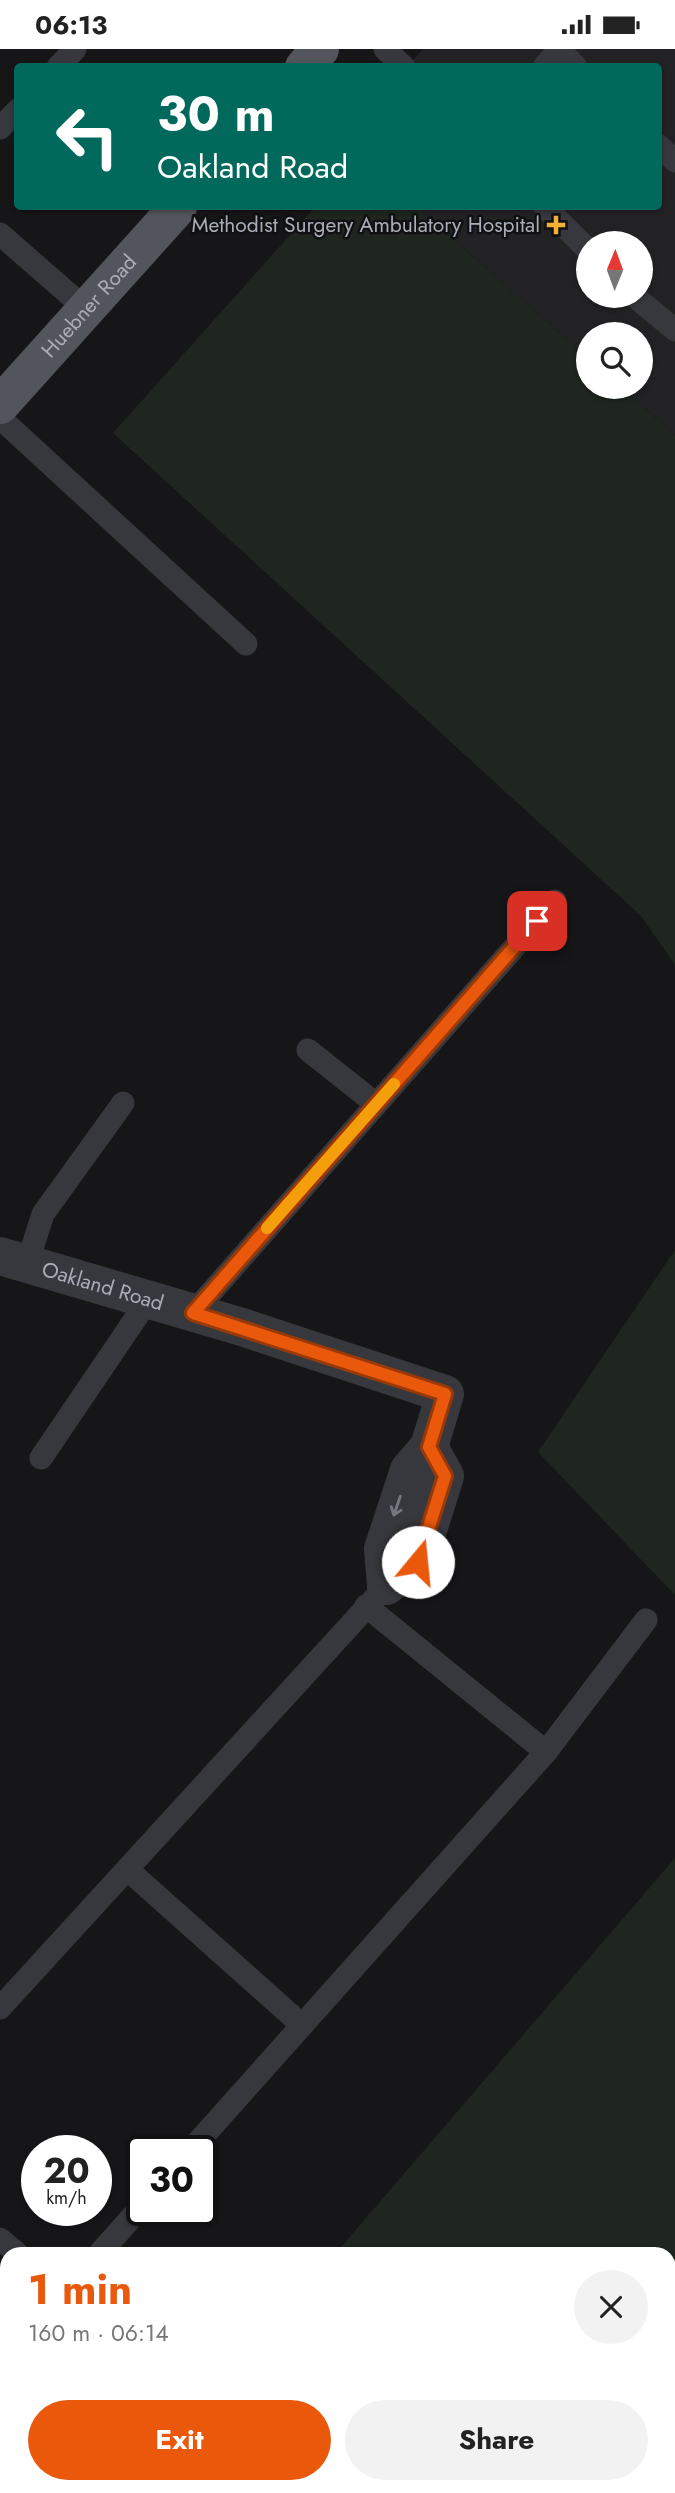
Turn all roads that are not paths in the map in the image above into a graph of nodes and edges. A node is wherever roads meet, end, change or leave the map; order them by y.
1 (75, 49) edge
2 (320, 49) edge
3 (386, 49) edge
4 (559, 49) edge
5 (62, 63) edge
6 (308, 63) edge
7 (400, 63) edge
8 (547, 63) edge
9 (572, 63) edge
10 (14, 114) edge
11 (0, 128) edge
12 (662, 149) edge
13 (675, 161) edge
14 (175, 210) edge
15 (548, 210) edge
16 (0, 235) edge
17 (576, 238) edge
18 (648, 308) edge
19 (86, 309) junction
20 (675, 330) edge
21 (0, 405) edge
22 (0, 418) edge
23 (246, 644) dead end
24 (555, 901) dead end
25 (308, 1050) dead end
26 (124, 1104) dead end
27 (376, 1104) junction
28 (13, 1260) edge
29 (148, 1300) junction
30 (193, 1313) junction
31 (41, 1458) dead end
32 (376, 1596) junction
33 (646, 1620) dead end
34 (546, 1752) junction
35 (128, 1870) junction
36 (0, 2008) edge
37 (302, 2025) junction
38 (204, 2135) edge
39 (126, 2224) edge
40 (105, 2247) edge

1 - 5 lane
2 - 6 main road
3 - 7 lane
4 - 8 lane
4 - 9 lane
10 - 11 lane
12 - 13 lane
14 - 19 main road, Huebner Road
15 - 17 lane
16 - 19 lane
18 - 20 lane
19 - 21 main road, Huebner Road
22 - 23 lane
24 - 27 lane
25 - 27 lane
26 - 28 lane
27 - 30 lane
28 - 29 street, Oakland Road
29 - 30 street, Oakland Road
29 - 31 lane
30 - 32 street, Oakland Road
32 - 34 lane
32 - 35 lane
33 - 34 lane
34 - 37 lane
35 - 36 lane
35 - 37 lane
37 - 38 lane
39 - 40 lane

